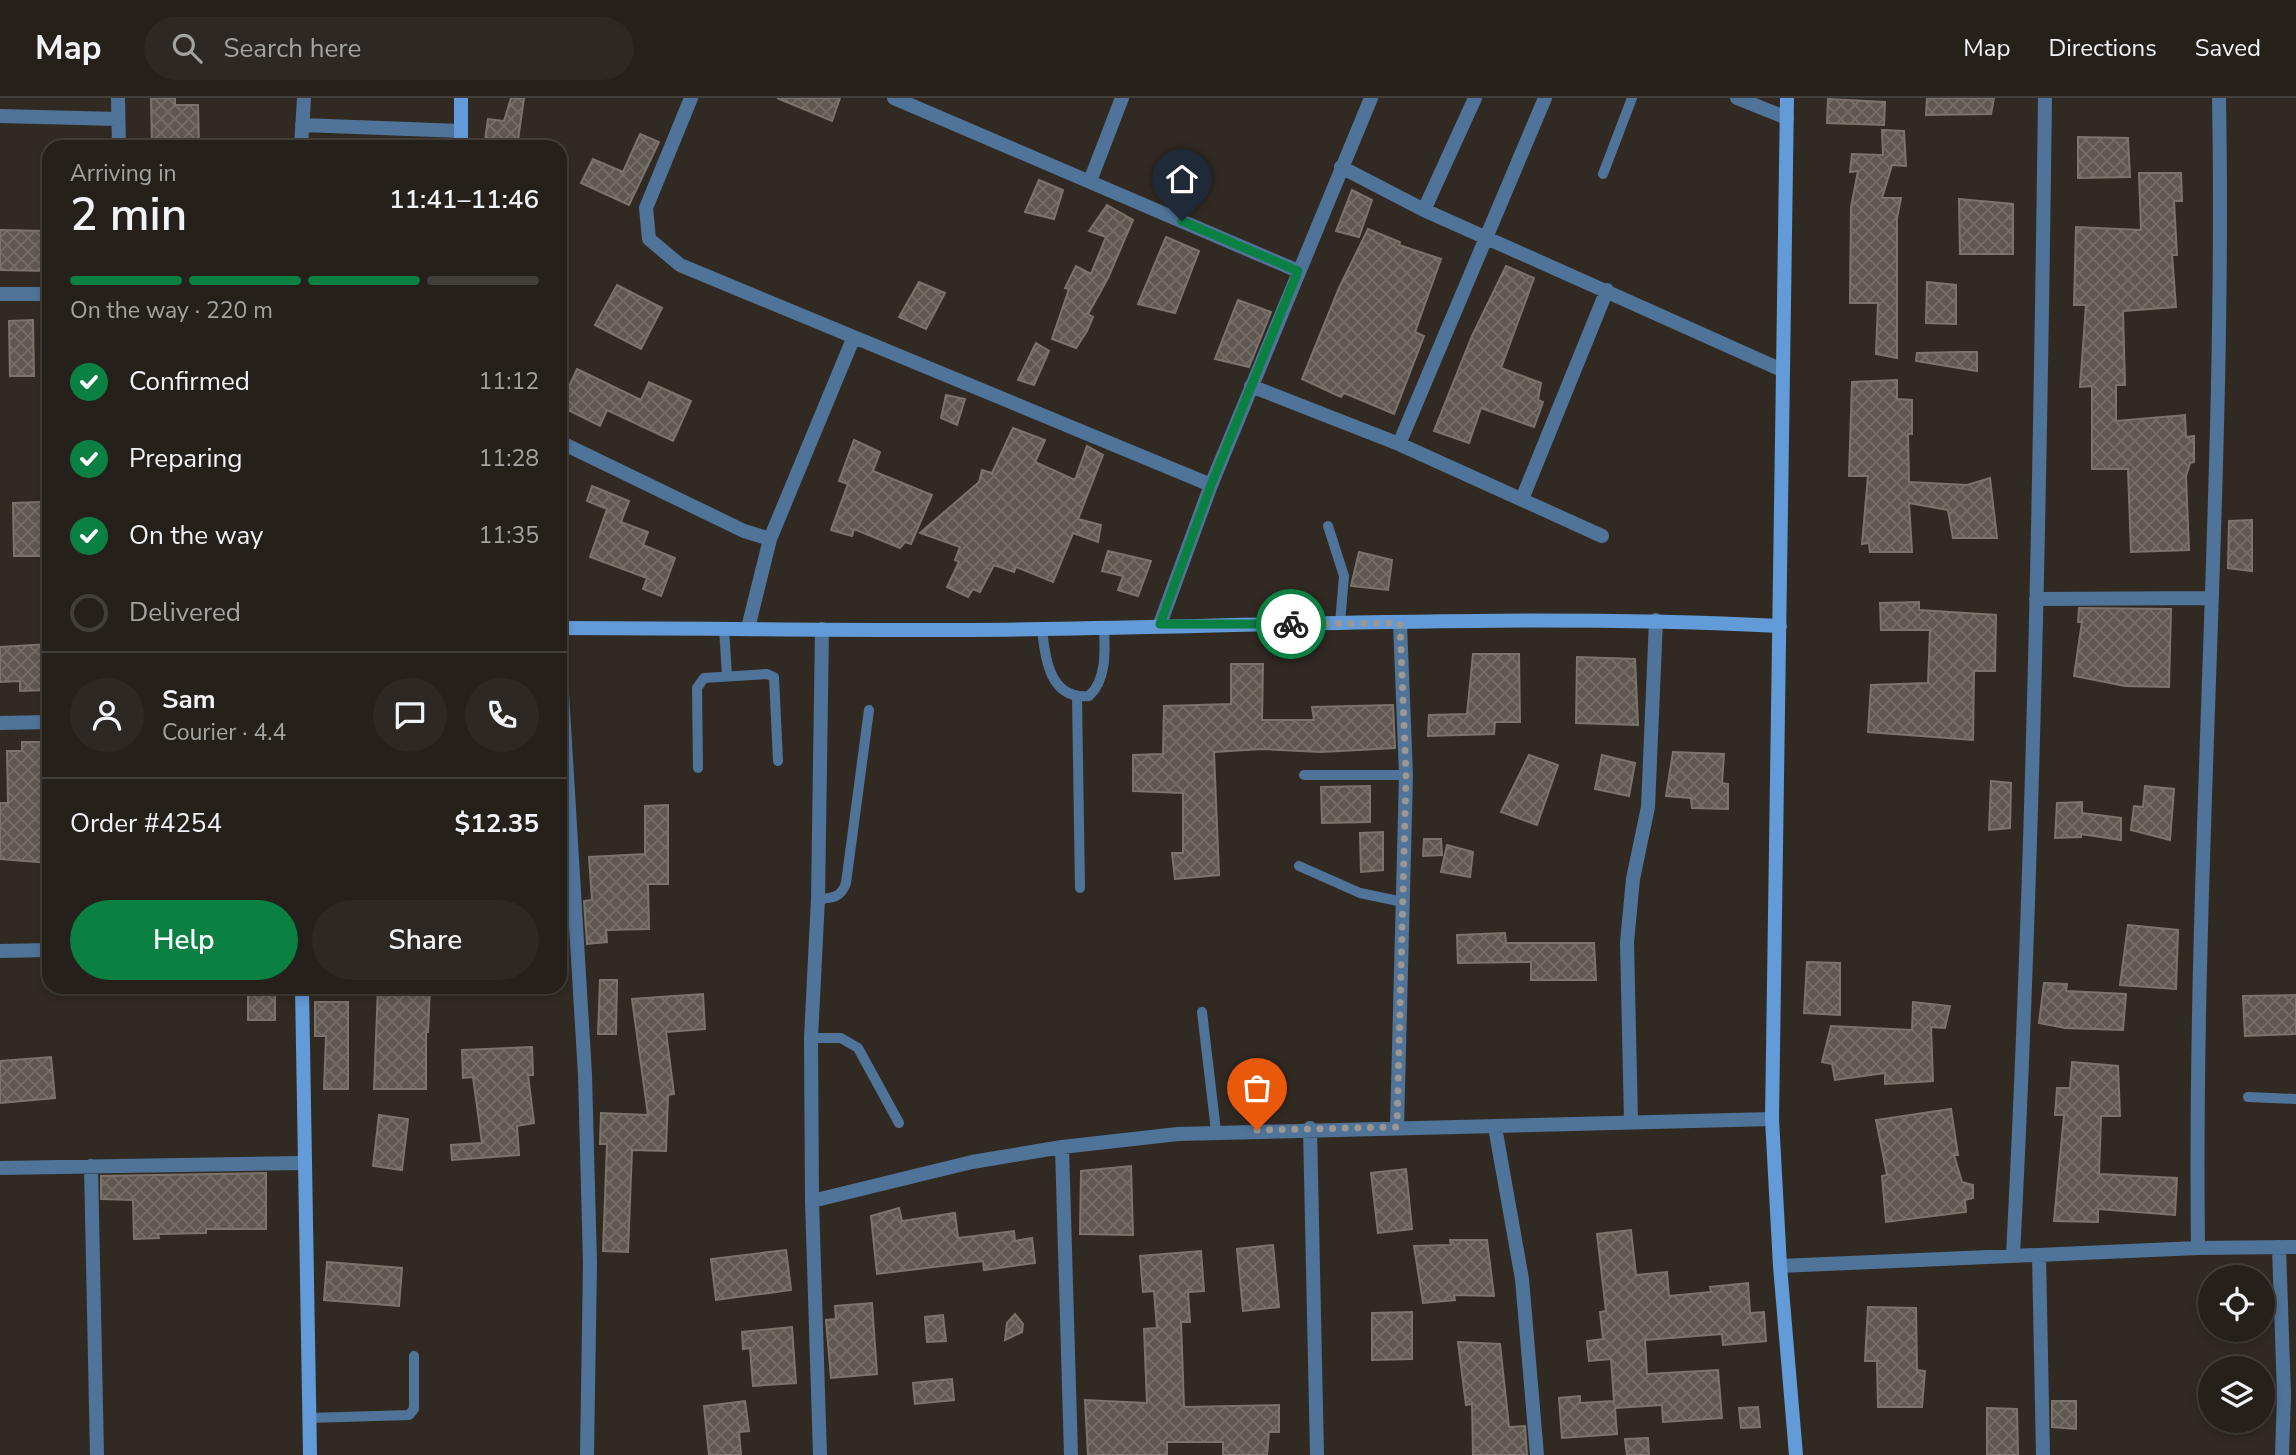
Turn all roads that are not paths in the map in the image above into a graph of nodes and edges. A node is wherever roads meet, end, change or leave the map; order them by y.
1 (118, 98) edge
2 (304, 98) edge
3 (461, 98) edge
4 (691, 98) edge
5 (894, 98) edge
6 (1122, 98) edge
7 (1371, 98) edge
8 (1475, 98) edge
9 (1545, 98) edge
10 (1632, 98) edge
11 (1737, 98) edge
12 (1787, 98) edge
13 (2045, 98) edge
14 (2219, 98) edge
15 (0, 116) edge
16 (1787, 118) junction
17 (118, 119) junction
18 (302, 125) junction
19 (461, 131) junction
20 (119, 140) edge
21 (301, 140) edge
22 (460, 140) edge
23 (1340, 167) junction
24 (1603, 174) dead end
25 (1090, 181) junction
26 (1424, 210) junction
27 (1485, 237) junction
28 (1298, 271) junction
29 (1606, 289) junction
30 (0, 294) edge
31 (42, 294) edge
32 (853, 339) junction
33 (1782, 370) junction
34 (1251, 386) junction
35 (1399, 444) junction
36 (567, 445) edge
37 (1211, 485) junction
38 (1522, 499) junction
39 (1328, 526) dead end
40 (1602, 536) dead end
41 (769, 539) junction
42 (2212, 598) junction
43 (2036, 600) junction
44 (1656, 620) junction
45 (1400, 623) junction
46 (1160, 624) junction
47 (1340, 624) junction
48 (1780, 626) junction
49 (1104, 627) junction
50 (567, 628) edge
51 (724, 628) junction
52 (748, 628) junction
53 (822, 629) junction
54 (1042, 629) junction
55 (727, 676) junction
56 (1077, 697) junction
57 (869, 710) dead end
58 (42, 722) edge
59 (0, 723) edge
60 (778, 761) dead end
61 (698, 768) dead end
62 (1304, 775) dead end
63 (1406, 775) junction
64 (567, 776) edge
65 (1299, 866) dead end
66 (1080, 888) dead end
67 (818, 899) junction
68 (1403, 902) junction
69 (42, 950) edge
70 (0, 951) edge
71 (302, 994) edge
72 (1202, 1012) dead end
73 (811, 1038) junction
74 (2248, 1097) dead end
75 (2296, 1099) edge
76 (1772, 1119) junction
77 (1631, 1121) junction
78 (899, 1123) dead end
79 (1397, 1127) junction
80 (1496, 1127) junction
81 (1310, 1128) junction
82 (1216, 1131) junction
83 (1062, 1147) junction
84 (303, 1163) junction
85 (91, 1166) junction
86 (0, 1168) edge
87 (812, 1201) junction
88 (2279, 1247) junction
89 (2296, 1247) edge
90 (2198, 1248) junction
91 (2013, 1255) junction
92 (2039, 1255) junction
93 (1780, 1266) junction
94 (414, 1356) dead end
95 (309, 1418) junction
96 (97, 1455) edge
97 (310, 1455) edge
98 (587, 1455) edge
99 (820, 1455) edge
100 (1071, 1455) edge
101 (1317, 1455) edge
102 (1537, 1455) edge
103 (1796, 1455) edge
104 (2043, 1455) edge
105 (2282, 1455) edge

1 - 17 street
2 - 18 street
3 - 19 street
4 - 32 street
5 - 25 street
6 - 25 street
7 - 23 street
8 - 26 street
9 - 27 street
10 - 24 lane
11 - 16 street
12 - 16 street
13 - 43 street
14 - 42 street
15 - 17 street
16 - 33 street
17 - 20 street
18 - 19 street
18 - 21 street
19 - 22 street
23 - 26 street
23 - 28 street
25 - 28 street
26 - 27 street
27 - 29 street
27 - 35 street
28 - 34 street
29 - 33 street
29 - 38 street
30 - 31 street
32 - 37 street
32 - 41 street
33 - 48 street
34 - 35 street
34 - 37 street
35 - 38 street
36 - 41 street
37 - 46 street
38 - 40 street
39 - 47 lane
41 - 52 street
42 - 43 street
42 - 90 street
43 - 91 street
44 - 45 street
44 - 48 street
44 - 77 street
45 - 47 street
45 - 63 street
46 - 47 street
46 - 49 street
48 - 76 street
49 - 54 street
49 - 56 lane
50 - 51 street
51 - 52 street
51 - 55 lane
52 - 53 street
53 - 54 street
53 - 67 street
54 - 56 lane
55 - 60 lane
55 - 61 lane
56 - 66 lane
57 - 67 lane
58 - 59 street
62 - 63 lane
63 - 68 street
64 - 98 street
65 - 68 lane
67 - 73 street
68 - 79 street
69 - 70 street
71 - 84 street
72 - 82 lane
73 - 78 lane
73 - 87 street
74 - 75 lane
76 - 77 street
76 - 93 street
77 - 80 street
79 - 80 street
79 - 81 street
80 - 102 street
81 - 82 street
81 - 101 street
82 - 83 street
83 - 87 street
83 - 100 street
84 - 85 street
84 - 95 street
85 - 86 street
85 - 96 street
87 - 99 street
88 - 89 street
88 - 90 street
88 - 105 street
90 - 92 street
91 - 92 street
91 - 93 street
92 - 104 street
93 - 103 street
94 - 95 lane
95 - 97 street

